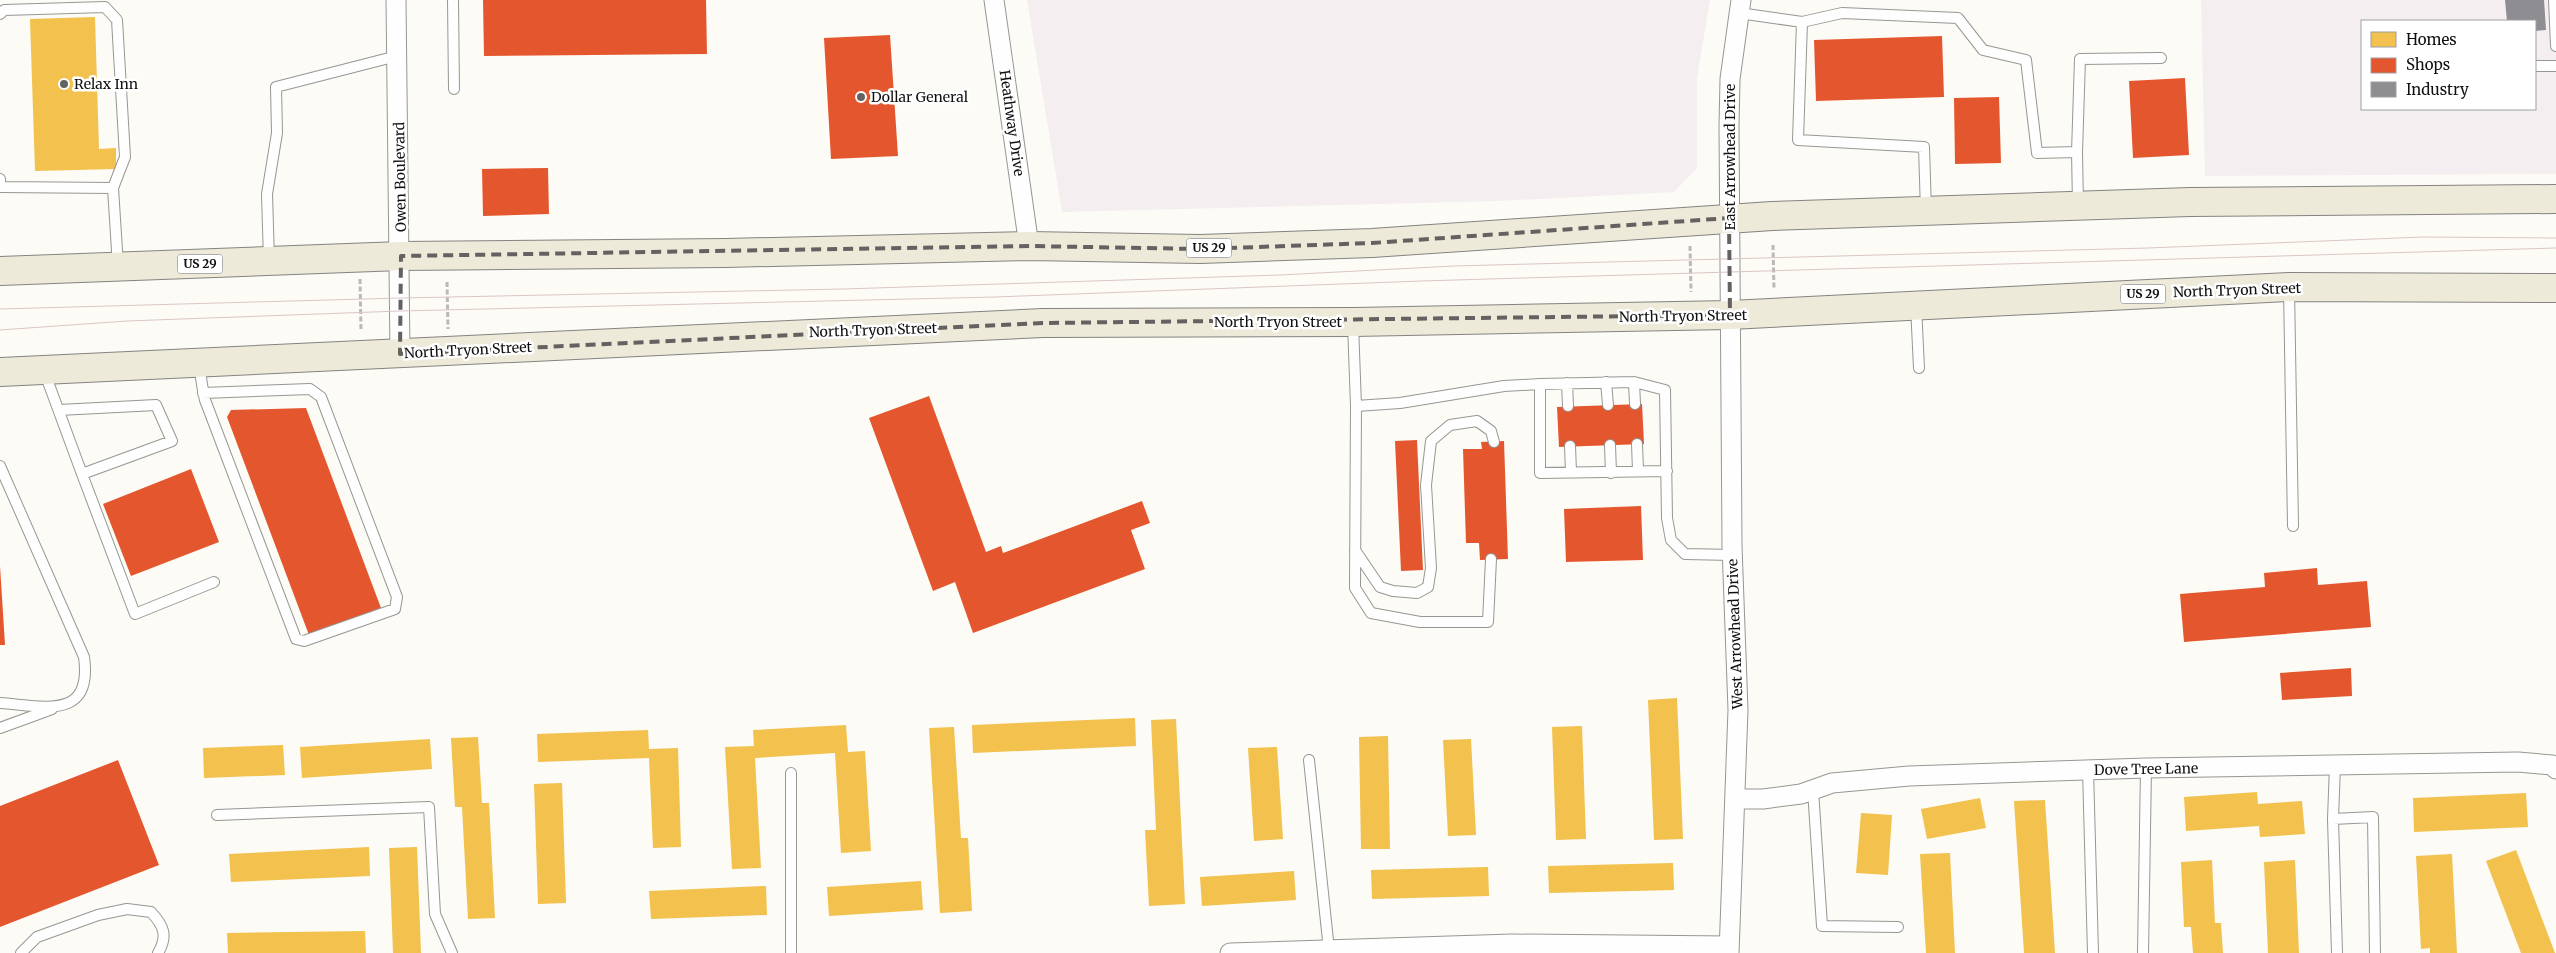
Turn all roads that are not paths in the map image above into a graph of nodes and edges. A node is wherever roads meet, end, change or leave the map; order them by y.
1 (396, 0) edge
2 (453, 0) edge
3 (994, 0) edge
4 (2554, 0) edge
5 (1740, 6) edge
6 (0, 14) edge
7 (1802, 22) junction
8 (2556, 46) edge
9 (398, 56) junction
10 (2161, 58) dead end
11 (2536, 66) edge
12 (2556, 66) edge
13 (454, 89) dead end
14 (2078, 152) junction
15 (0, 179) edge
16 (113, 188) junction
17 (2556, 199) edge
18 (2078, 206) junction
19 (1926, 211) junction
20 (1729, 218) junction
21 (1029, 246) junction
22 (401, 256) junction
23 (269, 261) junction
24 (118, 267) junction
25 (0, 271) edge
26 (2289, 287) junction
27 (2556, 288) edge
28 (1916, 305) junction
29 (1730, 315) junction
30 (1353, 322) junction
31 (400, 354) junction
32 (199, 363) junction
33 (1919, 368) dead end
34 (44, 370) junction
35 (0, 372) edge
36 (1606, 382) junction
37 (1634, 382) junction
38 (1567, 383) junction
39 (1540, 384) junction
40 (204, 393) junction
41 (1635, 404) dead end
42 (1608, 405) dead end
43 (1356, 406) junction
44 (1568, 406) dead end
45 (59, 410) junction
46 (1494, 442) dead end
47 (1637, 444) dead end
48 (1610, 445) dead end
49 (1570, 446) dead end
50 (0, 466) edge
51 (1638, 471) junction
52 (1667, 471) junction
53 (1571, 472) junction
54 (1611, 473) junction
55 (82, 474) junction
56 (2293, 526) dead end
57 (1355, 550) junction
58 (1733, 555) junction
59 (1491, 559) dead end
60 (214, 582) dead end
61 (0, 703) edge
62 (62, 705) junction
63 (0, 728) edge
64 (1309, 760) dead end
65 (2335, 765) junction
66 (2146, 768) junction
67 (2556, 769) edge
68 (2088, 770) junction
69 (791, 773) dead end
70 (1814, 790) junction
71 (1736, 798) junction
72 (217, 815) dead end
73 (2334, 819) junction
74 (1898, 927) dead end
75 (1535, 949) edge
76 (1329, 950) junction
77 (1729, 950) edge
78 (1284, 952) edge
79 (21, 953) edge
80 (158, 953) edge
81 (452, 953) edge
82 (791, 953) edge
83 (1230, 953) edge
84 (2093, 953) edge
85 (2143, 953) edge
86 (2337, 953) edge
87 (2375, 953) edge

1 - 9 street, Owen Boulevard
2 - 13 lane
3 - 21 street, Heathway Drive
4 - 8 lane
5 - 7 lane
5 - 20 street, East Arrowhead Drive
6 - 16 lane
7 - 14 lane
7 - 19 lane
9 - 22 street, Owen Boulevard
9 - 23 lane
10 - 14 lane
11 - 12 lane
14 - 18 lane
15 - 16 lane
16 - 24 lane
17 - 18 main road, US 29
18 - 19 main road, US 29
19 - 20 main road, US 29
20 - 21 main road, US 29
20 - 29 street, East Arrowhead Drive
21 - 22 main road, US 29
22 - 23 main road, US 29
22 - 31 street, Owen Boulevard
23 - 24 main road, US 29
24 - 25 main road, US 29
26 - 27 main road, North Tryon Street / US 29
26 - 28 main road, North Tryon Street / US 29
26 - 56 lane
28 - 29 main road, North Tryon Street / US 29
28 - 33 lane
29 - 30 main road, North Tryon Street / US 29
29 - 58 street, West Arrowhead Drive
30 - 31 main road, North Tryon Street / US 29
30 - 43 lane
31 - 32 main road, North Tryon Street / US 29
32 - 34 main road, North Tryon Street / US 29
32 - 40 lane
34 - 35 main road, North Tryon Street / US 29
34 - 45 lane
36 - 37 lane
36 - 38 lane
36 - 42 lane
37 - 41 lane
37 - 52 lane
38 - 39 lane
38 - 44 lane
39 - 43 lane
39 - 53 lane
40 - 40 lane
43 - 57 lane
45 - 55 lane
45 - 55 lane
46 - 57 lane
47 - 51 lane
48 - 54 lane
49 - 53 lane
50 - 62 lane
51 - 52 lane
51 - 54 lane
52 - 58 lane
53 - 54 lane
55 - 60 lane
57 - 59 lane
58 - 71 street, West Arrowhead Drive
61 - 62 lane
62 - 63 lane
64 - 76 lane
65 - 66 street, Dove Tree Lane
65 - 67 street, Dove Tree Lane
65 - 73 lane
66 - 68 street, Dove Tree Lane
66 - 85 lane
68 - 70 street, Dove Tree Lane
68 - 84 lane
69 - 82 lane
70 - 71 street, Dove Tree Lane
70 - 74 lane
71 - 77 street, West Arrowhead Drive
72 - 81 lane
73 - 86 lane
73 - 87 lane
75 - 76 street
75 - 77 street
76 - 78 street
78 - 83 street
79 - 80 lane

